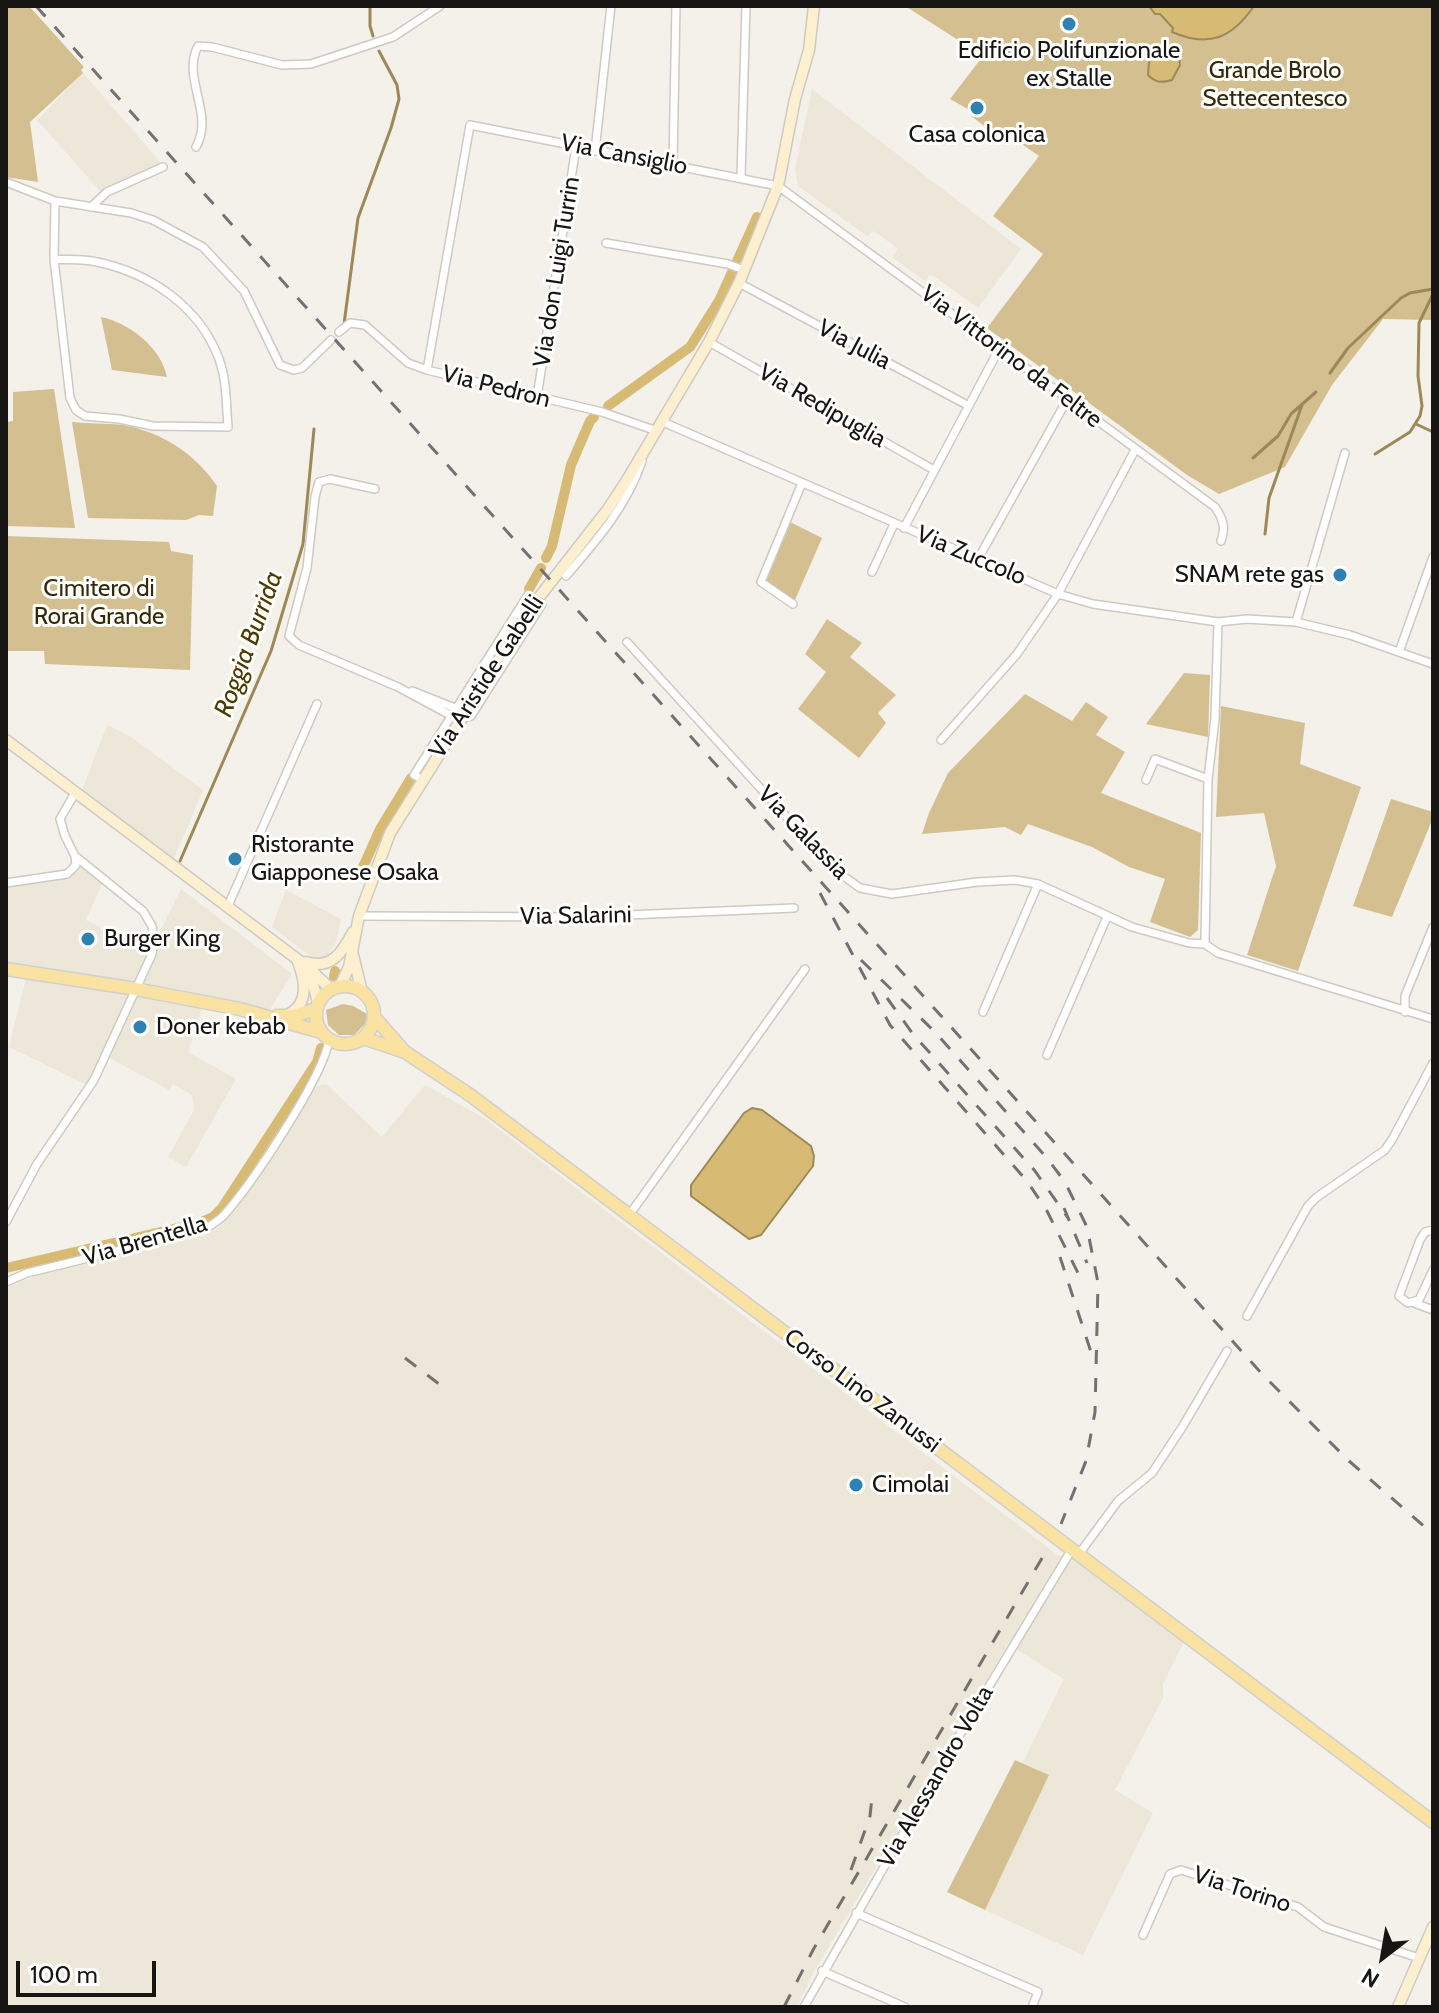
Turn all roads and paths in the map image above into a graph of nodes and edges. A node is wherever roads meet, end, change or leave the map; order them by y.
1 (440, 6) edge
2 (611, 6) edge
3 (676, 6) edge
4 (746, 6) edge
5 (814, 6) edge
6 (196, 147) dead end
7 (576, 147) junction
8 (595, 151) junction
9 (673, 164) junction
10 (163, 167) dead end
11 (741, 177) junction
12 (6, 182) edge
13 (778, 186) junction
14 (55, 201) junction
15 (91, 207) junction
16 (606, 243) dead end
17 (54, 259) junction
18 (741, 269) junction
19 (739, 283) junction
20 (339, 332) dead end
21 (331, 340) dead end
22 (709, 342) junction
23 (999, 349) junction
24 (427, 370) junction
25 (537, 397) junction
26 (1067, 400) junction
27 (969, 406) junction
28 (660, 426) junction
29 (647, 447) junction
30 (1135, 450) junction
31 (1345, 453) dead end
32 (934, 470) junction
33 (802, 483) junction
34 (375, 489) dead end
35 (894, 524) junction
36 (904, 528) junction
37 (1221, 541) dead end
38 (1433, 557) edge
39 (978, 559) junction
40 (872, 572) dead end
41 (566, 576) dead end
42 (1058, 594) junction
43 (793, 604) dead end
44 (1218, 622) junction
45 (1296, 622) junction
46 (627, 642) dead end
47 (1399, 652) junction
48 (1433, 664) edge
49 (317, 704) dead end
50 (458, 714) junction
51 (6, 740) edge
52 (941, 740) dead end
53 (1208, 779) junction
54 (1146, 780) dead end
55 (75, 793) junction
56 (75, 856) junction
57 (6, 883) edge
58 (1038, 884) junction
59 (227, 908) junction
60 (794, 908) dead end
61 (1107, 917) junction
62 (358, 920) junction
63 (1433, 927) edge
64 (1205, 944) junction
65 (353, 952) junction
66 (298, 960) junction
67 (6, 969) edge
68 (805, 969) dead end
69 (132, 988) junction
70 (335, 988) junction
71 (362, 992) junction
72 (317, 1005) junction
73 (983, 1012) dead end
74 (1405, 1012) junction
75 (257, 1014) junction
76 (284, 1016) junction
77 (374, 1017) junction
78 (1433, 1019) edge
79 (325, 1036) junction
80 (363, 1038) junction
81 (405, 1052) junction
82 (1047, 1055) dead end
83 (1433, 1063) edge
84 (630, 1214) junction
85 (6, 1222) edge
86 (1433, 1230) edge
87 (1433, 1270) edge
88 (6, 1282) edge
89 (1414, 1303) junction
90 (1433, 1310) edge
91 (1247, 1316) dead end
92 (1227, 1351) dead end
93 (1076, 1552) junction
94 (1355, 1763) junction
95 (1433, 1822) edge
96 (1433, 1832) edge
97 (856, 1913) junction
98 (1433, 1927) edge
99 (1143, 1935) dead end
100 (1419, 1958) junction
101 (822, 1971) junction
102 (804, 2007) edge
103 (905, 2007) edge
104 (1032, 2007) edge
105 (1398, 2007) edge

1 - 6 street
2 - 8 street
3 - 9 street
4 - 11 street
5 - 13 main road, Via Aristide Gabelli
7 - 8 street, Via Cansiglio
7 - 24 street, Via Cansiglio
7 - 25 street, Via don Luigi Turrin
8 - 9 street, Via Cansiglio
9 - 11 street, Via Cansiglio
10 - 15 street
11 - 13 street, Via Cansiglio
12 - 14 street
13 - 18 main road, Via Aristide Gabelli
13 - 23 street, Via Vittorino da Feltre
14 - 15 street
14 - 17 street
15 - 21 street
16 - 18 street
17 - 17 street
18 - 19 main road, Via Aristide Gabelli
19 - 22 main road, Via Aristide Gabelli
19 - 27 street, Via Julia
20 - 24 street, Via Pedron
22 - 28 main road, Via Aristide Gabelli
22 - 32 street, Via Redipuglia
23 - 26 street, Via Vittorino da Feltre
23 - 27 street
24 - 25 street, Via Pedron
25 - 28 street, Via Pedron
26 - 30 street, Via Vittorino da Feltre
26 - 39 street
27 - 32 street
28 - 29 main road, Via Aristide Gabelli
28 - 33 street, Via Zuccolo
29 - 41 street, Via Aristide Gabelli
29 - 50 main road, Via Aristide Gabelli
30 - 37 street, Via Vittorino da Feltre
30 - 42 street
31 - 45 street
32 - 36 street
33 - 35 street, Via Zuccolo
33 - 43 street
34 - 50 street
35 - 36 street, Via Zuccolo
35 - 40 street
36 - 39 street, Via Zuccolo
38 - 47 street
39 - 42 street, Via Zuccolo
42 - 44 street, Via Zuccolo
42 - 52 street
44 - 45 street, Via Zuccolo
44 - 53 street
45 - 47 street, Via Zuccolo
46 - 58 street, Via Galassia
47 - 48 street, Via Zuccolo
49 - 59 street
50 - 50 street, bridge
50 - 62 main road, Via Aristide Gabelli
51 - 55 main road
53 - 54 street
53 - 64 street
55 - 56 street
55 - 59 main road
56 - 57 street
56 - 69 street
58 - 61 street, Via Galassia
58 - 73 street
59 - 66 main road
60 - 62 street, Via Salarini
61 - 64 street, Via Galassia
61 - 82 street
62 - 65 main road, Via Aristide Gabelli
62 - 66 main road, Via Aristide Gabelli
63 - 74 street
64 - 74 street, Via Galassia
65 - 70 main road, Via Aristide Gabelli
65 - 71 main road, Via Aristide Gabelli
66 - 70 main road
66 - 72 main road
66 - 76 main road
67 - 69 main road
68 - 84 street
69 - 75 main road
69 - 85 street
70 - 71 main road
70 - 72 main road
71 - 77 main road
72 - 76 main road
72 - 79 main road
74 - 78 street, Via Galassia
75 - 76 main road
75 - 79 main road
77 - 80 main road
77 - 81 main road, Corso Lino Zanussi
79 - 80 main road
79 - 88 street, Via Brentella
80 - 81 main road, Corso Lino Zanussi
81 - 84 main road, Corso Lino Zanussi
83 - 91 street
84 - 93 main road, Corso Lino Zanussi
86 - 89 street
87 - 89 street
89 - 90 street
92 - 93 street, Via Alessandro Volta
93 - 94 main road, Corso Lino Zanussi
93 - 97 street, Via Alessandro Volta
94 - 95 main road, Corso Lino Zanussi
94 - 96 main road, Corso Lino Zanussi
97 - 101 street, Via Alessandro Volta
97 - 104 street
98 - 100 main road
99 - 100 street, Via Torino
100 - 105 main road
101 - 102 street, Via Alessandro Volta
101 - 103 street

